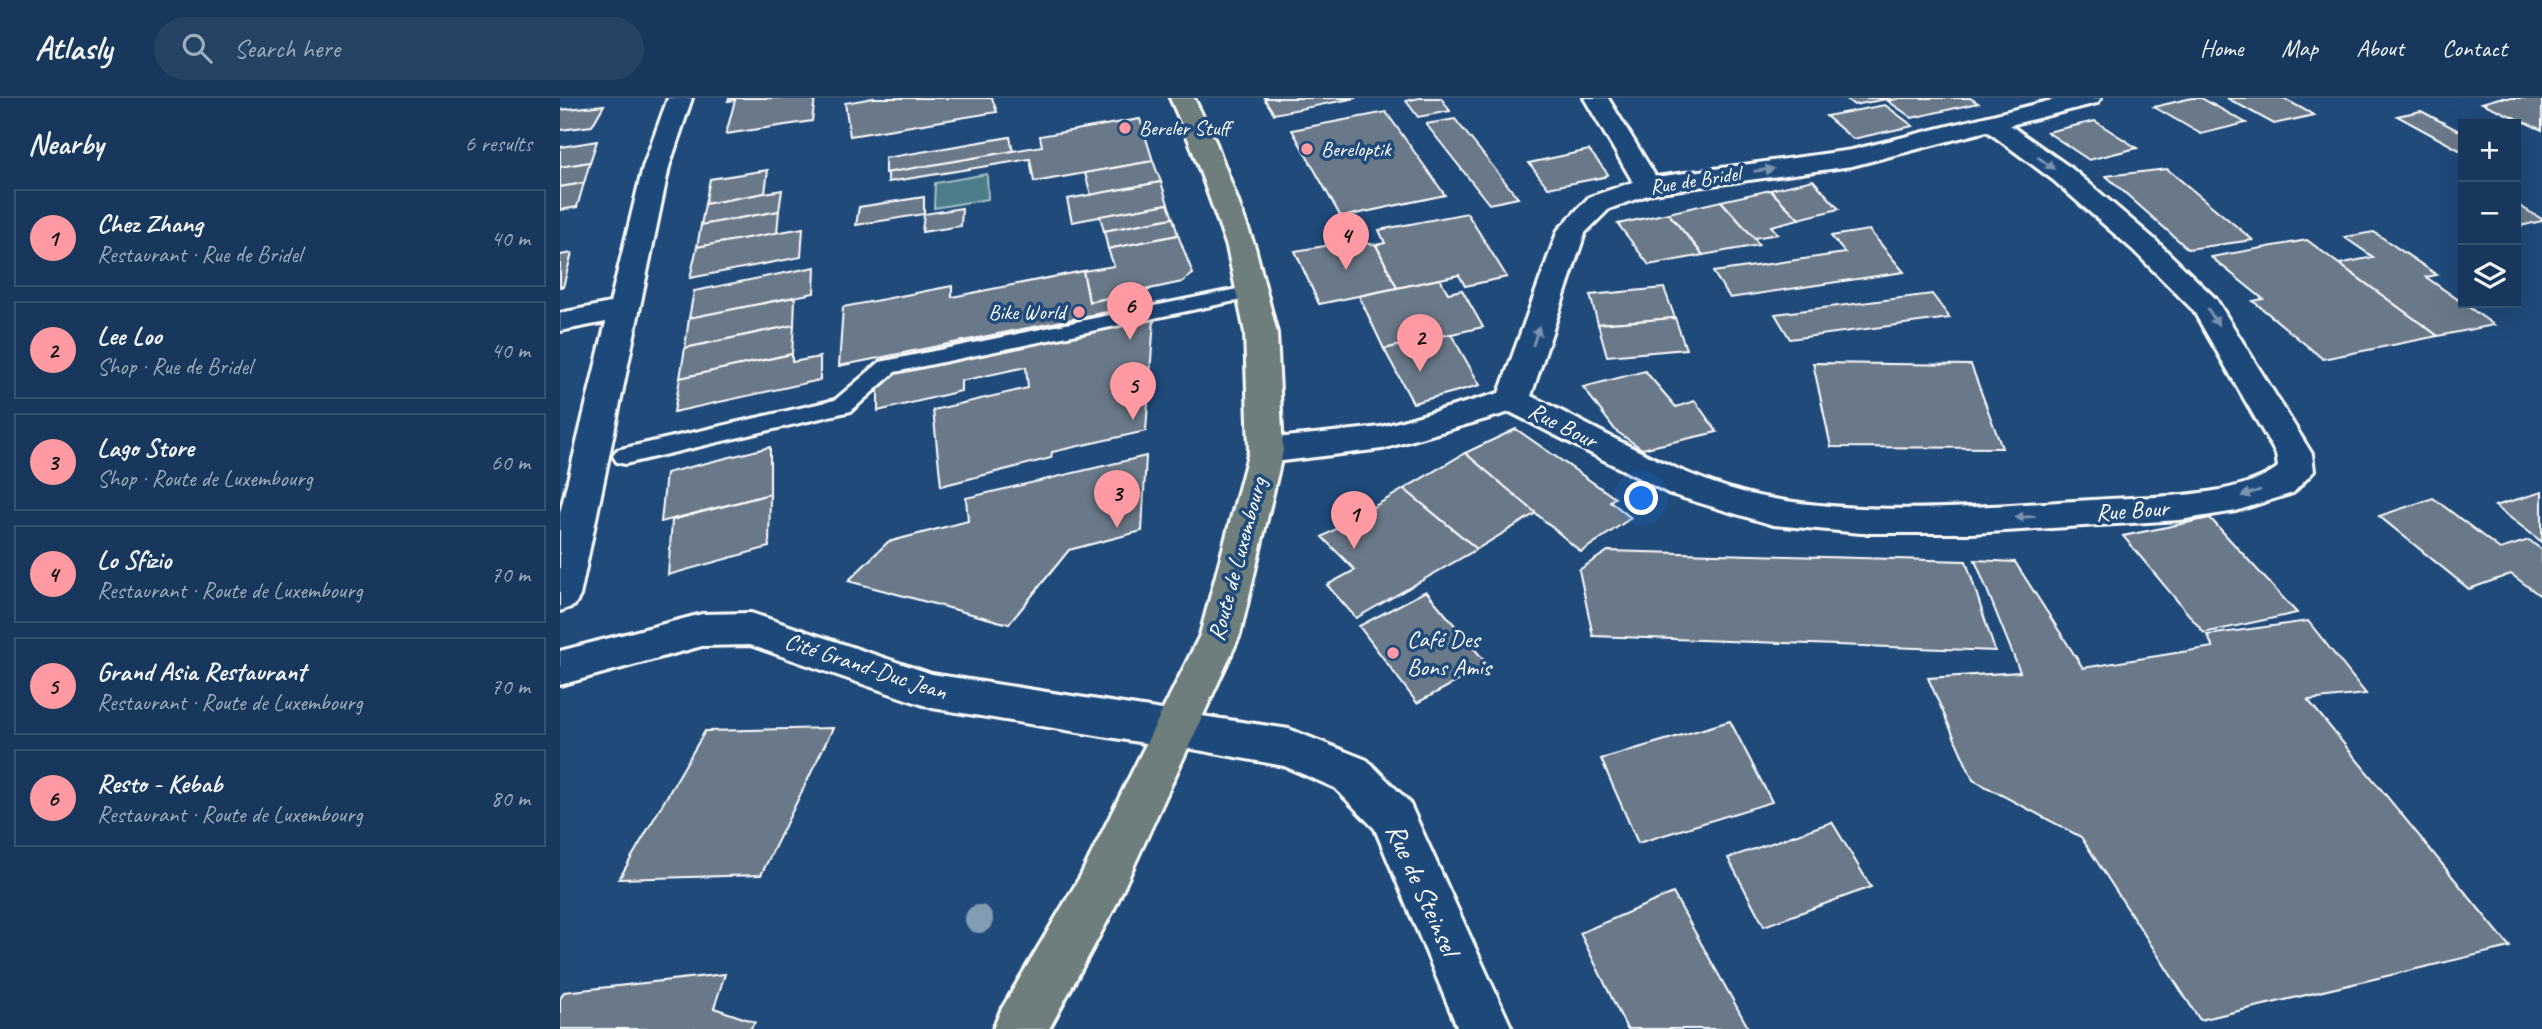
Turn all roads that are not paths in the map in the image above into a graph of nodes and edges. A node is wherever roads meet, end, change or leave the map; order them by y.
1 (680, 98) edge
2 (1182, 98) edge
3 (1596, 98) edge
4 (2089, 98) edge
5 (1991, 123) junction
6 (1648, 186) junction
7 (1251, 292) junction
8 (625, 309) junction
9 (560, 322) edge
10 (1513, 400) junction
11 (1266, 451) junction
12 (625, 456) dead end
13 (560, 596) edge
14 (560, 668) edge
15 (1175, 730) junction
16 (1020, 1029) edge
17 (1485, 1029) edge

1 - 8 street
2 - 7 main road, Route de Luxembourg
3 - 6 street
4 - 5 street, Rue de Bridel
6 -> 5 street, Rue de Bridel
5 -> 10 street, Rue Bour
10 -> 6 street, Rue de Bridel
7 - 11 main road, Route de Luxembourg
7 - 12 lane
8 - 9 street
8 - 13 street
10 - 11 street
11 - 15 main road, Route de Luxembourg
14 - 15 street, Cité Grand-Duc Jean
15 - 16 main road, Route de Luxembourg
15 - 17 street, Rue de Steinsel

